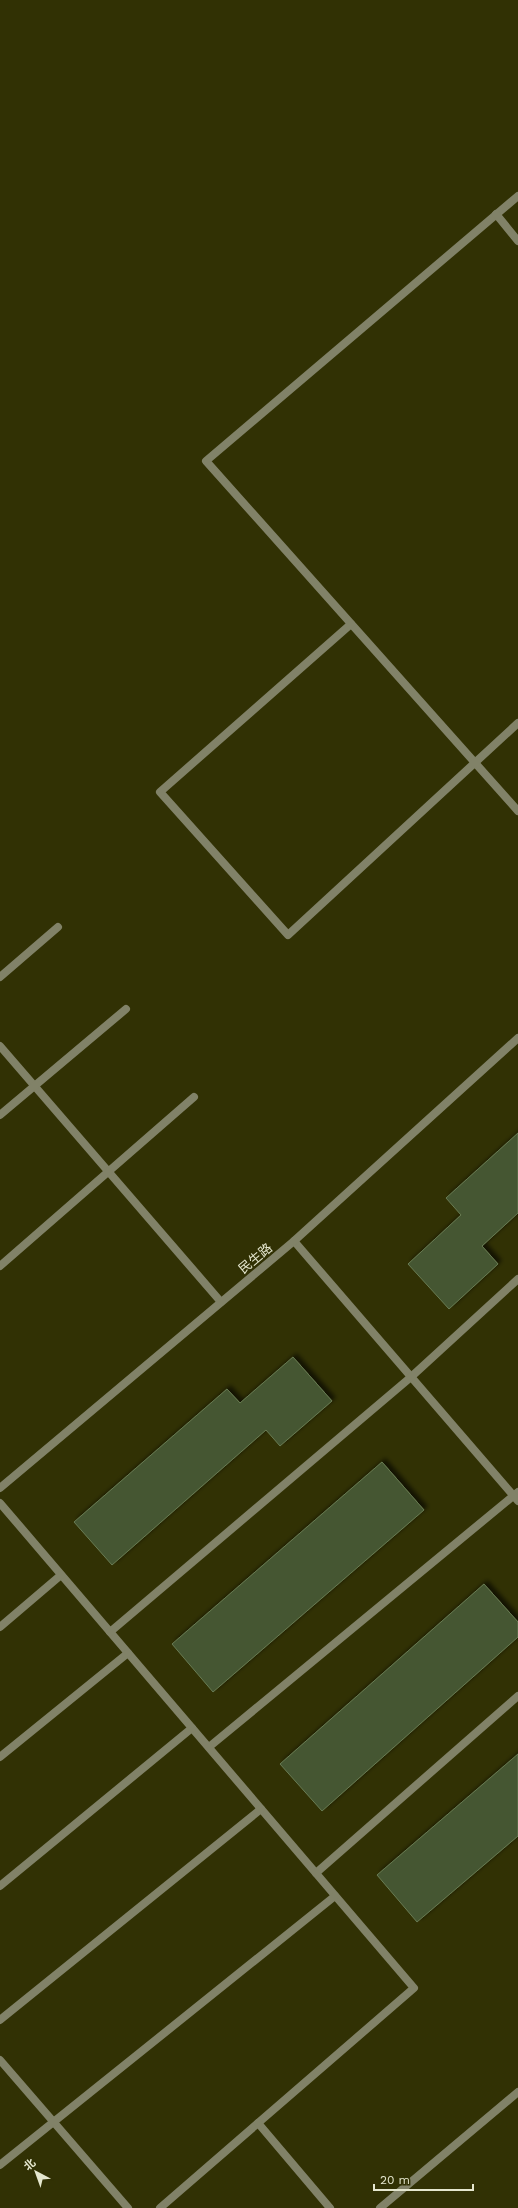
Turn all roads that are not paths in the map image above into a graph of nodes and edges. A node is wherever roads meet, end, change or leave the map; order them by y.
1 (518, 196) edge
2 (496, 214) junction
3 (518, 241) edge
4 (351, 624) junction
5 (518, 723) edge
6 (474, 762) junction
7 (518, 811) edge
8 (58, 927) dead end
9 (0, 977) edge
10 (126, 1009) dead end
11 (518, 1038) edge
12 (0, 1046) edge
13 (35, 1085) junction
14 (194, 1097) dead end
15 (0, 1115) edge
16 (109, 1172) junction
17 (294, 1241) junction
18 (0, 1266) edge
19 (518, 1279) edge
20 (221, 1302) junction
21 (411, 1377) junction
22 (0, 1488) edge
23 (516, 1496) edge
24 (0, 1503) edge
25 (61, 1575) junction
26 (0, 1627) edge
27 (110, 1632) junction
28 (128, 1653) junction
29 (518, 1696) edge
30 (192, 1728) junction
31 (209, 1747) junction
32 (0, 1757) edge
33 (261, 1809) junction
34 (316, 1873) junction
35 (0, 1886) edge
36 (335, 1896) junction
37 (0, 2020) edge
38 (0, 2060) edge
39 (518, 2092) edge
40 (54, 2122) junction
41 (258, 2122) junction
42 (0, 2165) edge
43 (128, 2208) edge
44 (160, 2208) edge
45 (330, 2208) edge
46 (380, 2208) edge

1 - 2 street
2 - 3 street
2 - 4 street
4 - 6 street
4 - 6 street
5 - 6 street
6 - 7 street
8 - 9 street
10 - 13 street
11 - 17 street, 民生路
12 - 13 street
13 - 15 street
13 - 16 street
14 - 16 street
16 - 18 street
16 - 20 street
17 - 20 street, 民生路
17 - 21 street
19 - 21 street
20 - 22 street, 民生路
21 - 23 street
21 - 27 street
23 - 31 street
24 - 25 street
25 - 26 street
25 - 27 street
27 - 28 street
28 - 30 street
28 - 32 street
29 - 34 street
30 - 31 street
30 - 35 street
31 - 33 street
33 - 34 street
33 - 37 street
34 - 36 street
36 - 40 street
36 - 41 street
38 - 40 street
39 - 46 street
40 - 42 street
40 - 43 street
41 - 44 street
41 - 45 street

